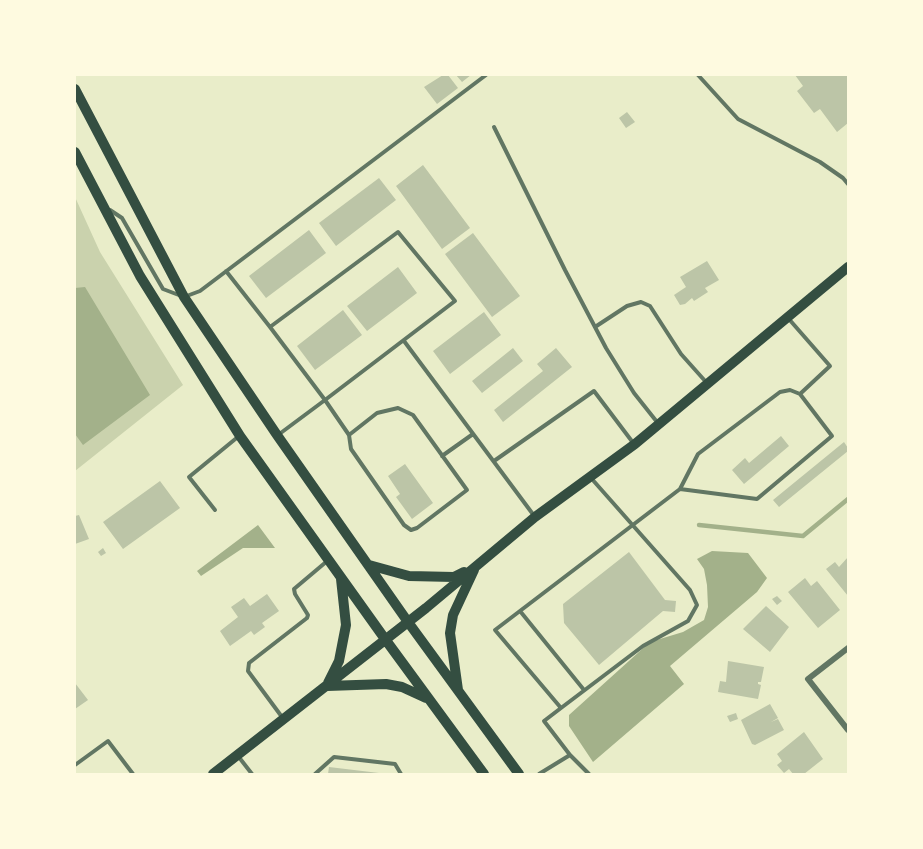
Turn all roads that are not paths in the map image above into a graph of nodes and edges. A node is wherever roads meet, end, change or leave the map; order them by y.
1 (486, 75) edge
2 (698, 75) edge
3 (75, 89) edge
4 (494, 127) dead end
5 (75, 152) edge
6 (848, 184) edge
7 (102, 204) junction
8 (848, 267) edge
9 (225, 271) junction
10 (184, 297) junction
11 (787, 318) junction
12 (270, 327) junction
13 (595, 327) junction
14 (404, 341) junction
15 (708, 384) junction
16 (800, 394) junction
17 (325, 400) junction
18 (659, 424) junction
19 (473, 434) junction
20 (277, 435) junction
21 (349, 435) junction
22 (240, 436) junction
23 (635, 444) junction
24 (442, 456) junction
25 (494, 461) junction
26 (591, 477) junction
27 (680, 489) junction
28 (215, 510) dead end
29 (535, 518) junction
30 (633, 524) junction
31 (328, 560) junction
32 (369, 565) junction
33 (475, 567) junction
34 (341, 578) junction
35 (520, 611) junction
36 (408, 622) junction
37 (385, 639) junction
38 (848, 648) edge
39 (327, 686) junction
40 (584, 690) junction
41 (458, 693) junction
42 (429, 699) junction
43 (561, 708) junction
44 (284, 720) junction
45 (848, 730) edge
46 (570, 755) junction
47 (238, 756) junction
48 (75, 765) edge
49 (133, 774) edge
50 (213, 774) edge
51 (252, 774) edge
52 (315, 774) edge
53 (401, 774) edge
54 (484, 774) edge
55 (519, 774) edge
56 (539, 774) edge
57 (588, 774) edge

1 - 9 lane
2 - 6 lane
3 - 10 main road
4 - 13 lane
5 - 7 main road
7 - 10 lane
7 - 22 main road
8 - 11 main road
9 - 10 lane
9 - 12 lane
10 - 20 main road
11 - 15 main road
11 - 16 lane
12 - 14 lane
12 - 17 lane
13 - 15 lane
13 - 18 lane
14 - 17 lane
14 - 19 lane
15 - 18 main road
16 - 27 lane
16 - 27 lane
17 - 20 lane
17 - 21 lane
18 - 23 main road
19 - 24 lane
19 - 25 lane
20 - 32 main road
21 - 24 lane
21 - 24 lane
22 - 28 lane
22 - 31 main road
23 - 25 lane
23 - 26 main road
25 - 29 lane
26 - 29 main road
26 - 30 lane
27 - 30 lane
29 - 33 main road
30 - 35 lane
30 - 40 lane
31 - 34 main road
31 - 44 lane
32 - 33 main road
32 - 36 main road
33 - 36 main road
33 - 41 main road
34 - 37 main road
34 - 39 main road
35 - 40 lane
35 - 43 lane
36 - 37 main road
36 - 41 main road
37 - 39 main road
37 - 42 main road
38 - 45 street
39 - 42 main road
39 - 44 main road
40 - 43 lane
41 - 55 main road
42 - 54 main road
43 - 46 lane
44 - 47 main road
46 - 56 lane
46 - 57 lane
47 - 50 main road
47 - 51 lane
48 - 49 lane
52 - 53 lane

